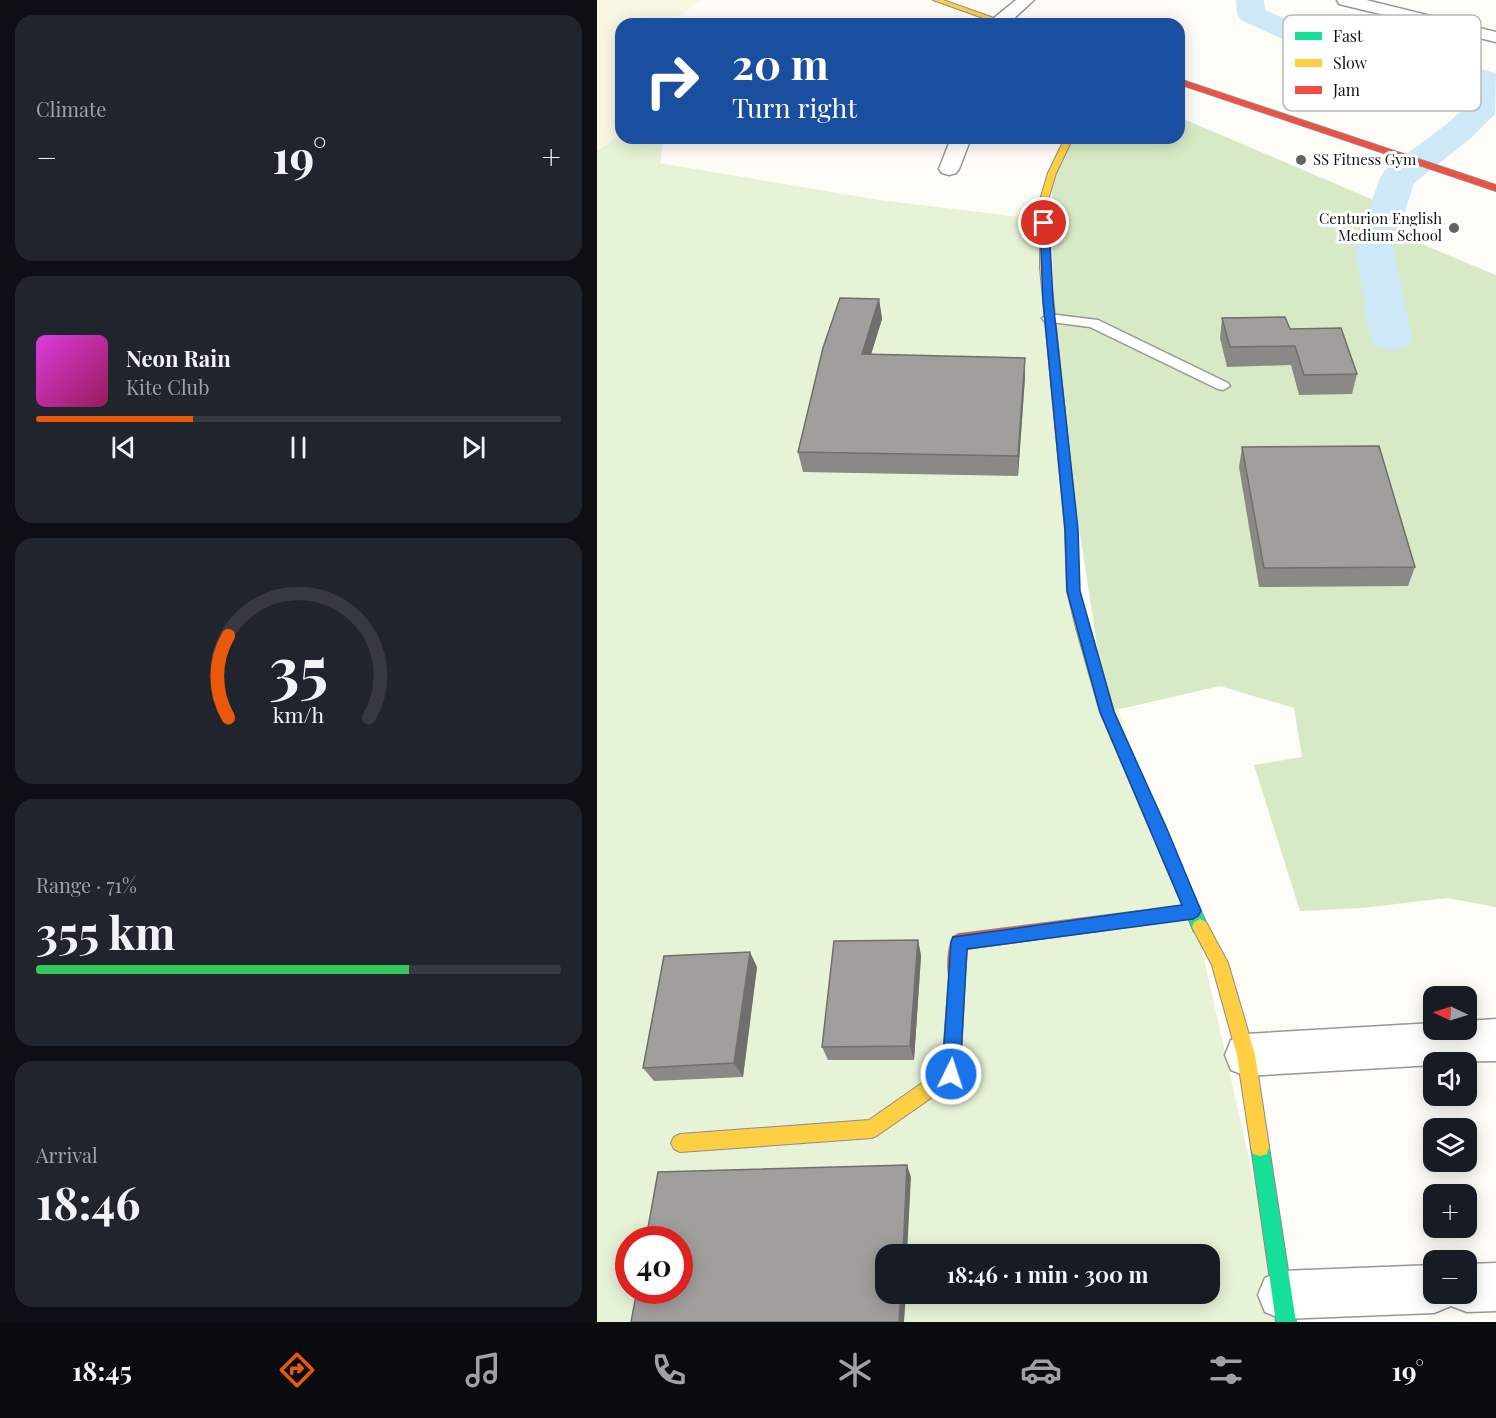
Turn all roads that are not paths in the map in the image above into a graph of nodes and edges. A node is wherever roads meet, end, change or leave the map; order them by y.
1 (936, 0) edge
2 (1026, 0) edge
3 (1345, 0) edge
4 (1406, 15) edge
5 (988, 18) edge
6 (1008, 18) edge
7 (1481, 33) edge
8 (1496, 37) edge
9 (1185, 83) edge
10 (959, 144) edge
11 (1066, 144) edge
12 (949, 170) dead end
13 (1496, 188) edge
14 (1049, 318) junction
15 (1223, 386) dead end
16 (1193, 911) junction
17 (1496, 1041) edge
18 (1246, 1055) junction
19 (680, 1143) dead end
20 (1496, 1287) edge
21 (1477, 1288) edge
22 (1423, 1290) edge
23 (1284, 1308) edge

1 - 5 street
2 - 6 street
3 - 4 street
7 - 8 street
9 - 13 street
10 - 12 street
11 - 14 street
14 - 15 lane
14 - 16 street
16 - 18 street
16 - 19 street
17 - 18 street
18 - 23 street
20 - 21 street
22 - 23 street

